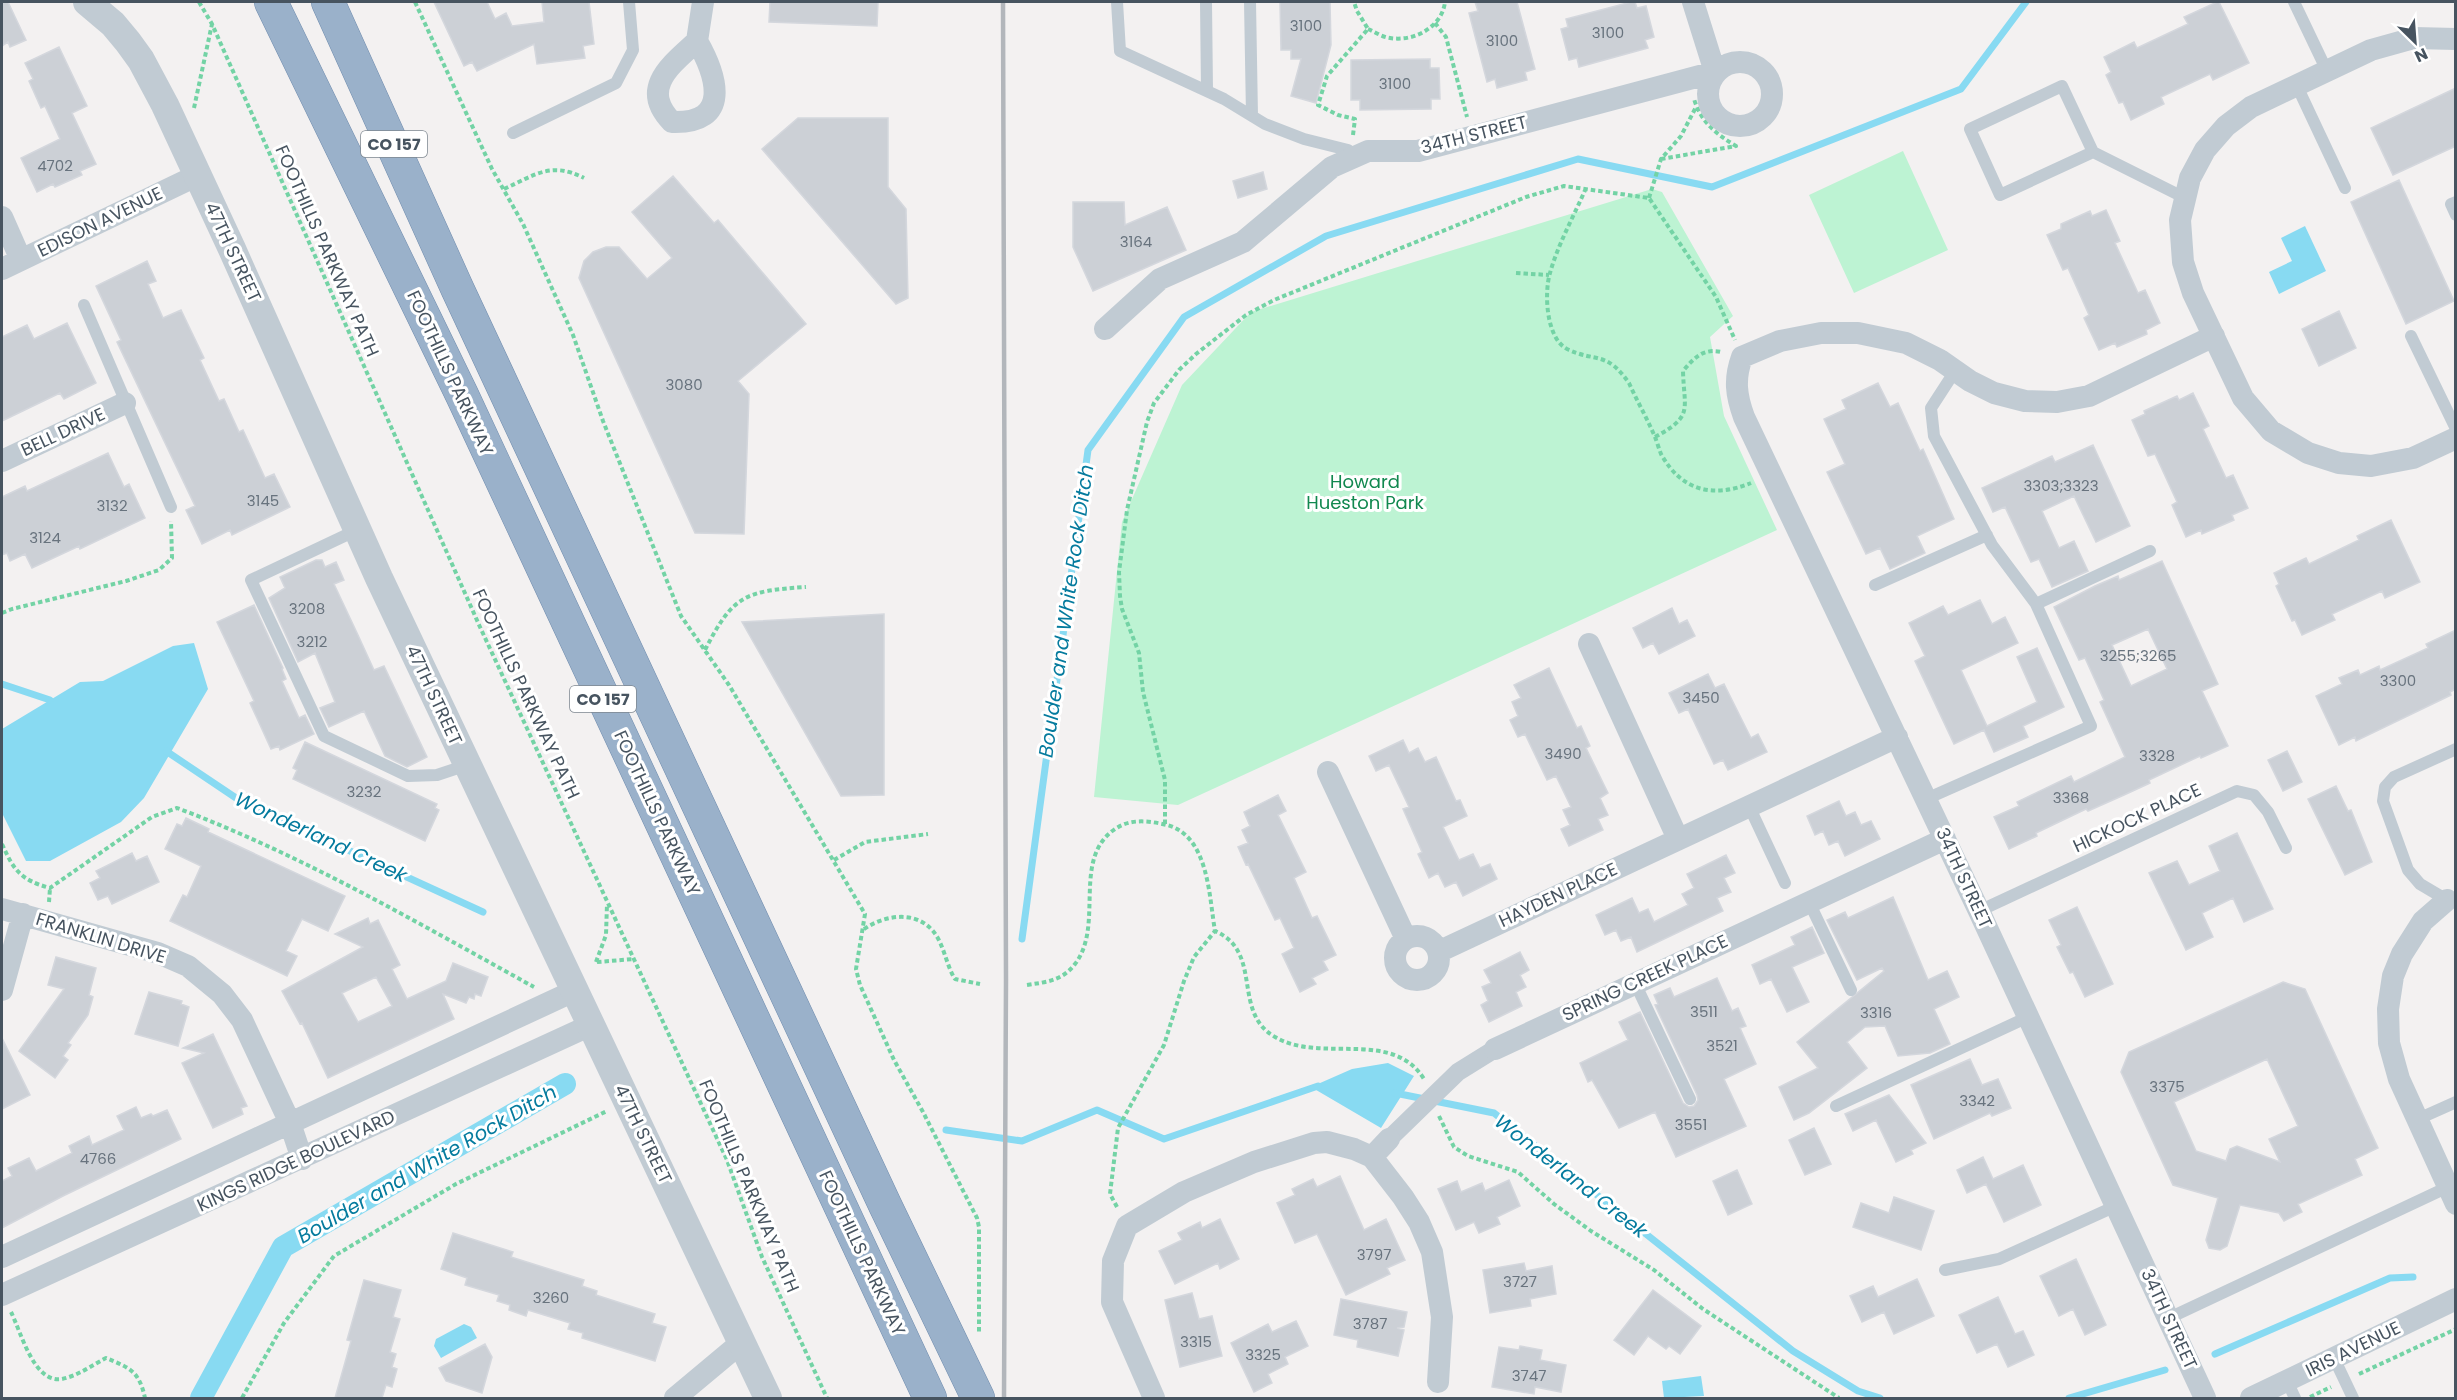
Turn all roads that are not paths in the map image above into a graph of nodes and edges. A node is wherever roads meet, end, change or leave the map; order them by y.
1 (87, 2) edge
2 (271, 2) edge
3 (328, 2) edge
4 (629, 2) edge
5 (703, 2) edge
6 (1117, 2) edge
7 (1206, 2) edge
8 (1250, 2) edge
9 (1694, 2) edge
10 (2294, 2) edge
11 (2456, 39) edge
12 (697, 41) dead end
13 (2327, 71) junction
14 (2297, 86) junction
15 (1207, 91) junction
16 (1252, 116) junction
17 (513, 133) dead end
18 (2093, 152) junction
19 (1350, 154) junction
20 (198, 175) junction
21 (2345, 189) dead end
22 (2185, 198) junction
23 (2456, 202) edge
24 (2456, 215) edge
25 (2, 217) edge
26 (11, 264) edge
27 (84, 305) dead end
28 (1105, 329) dead end
29 (2214, 336) junction
30 (2411, 336) dead end
31 (1955, 371) junction
32 (124, 403) junction
33 (2456, 429) edge
34 (2456, 438) edge
35 (2, 461) edge
36 (171, 507) road end
37 (357, 530) junction
38 (1987, 535) junction
39 (2150, 551) dead end
40 (1875, 585) dead end
41 (2036, 604) junction
42 (1589, 644) dead end
43 (1897, 737) junction
44 (2456, 749) edge
45 (467, 765) junction
46 (1328, 772) dead end
47 (1926, 799) junction
48 (1749, 806) junction
49 (1678, 839) junction
50 (1945, 839) junction
51 (2286, 848) dead end
52 (1785, 883) dead end
53 (2446, 900) joint
54 (1809, 902) junction
55 (1979, 910) junction
56 (12, 911) edge
57 (1406, 939) junction
58 (1438, 952) junction
59 (1635, 983) junction
60 (2, 990) edge
61 (1851, 990) dead end
62 (574, 991) junction
63 (2028, 1017) junction
64 (591, 1025) junction
65 (1495, 1048) joint
66 (1690, 1099) dead end
67 (2456, 1102) edge
68 (1836, 1106) dead end
69 (2418, 1119) junction
70 (290, 1123) junction
71 (1389, 1138) joint
72 (1371, 1157) junction
73 (302, 1159) junction
74 (2452, 1195) edge
75 (2116, 1206) junction
76 (2, 1257) edge
77 (1945, 1270) dead end
78 (2456, 1299) edge
79 (4, 1302) edge
80 (2169, 1318) junction
81 (742, 1342) junction
82 (2334, 1358) junction
83 (1438, 1382) dead end
84 (2291, 1390) edge
85 (675, 1398) edge
86 (768, 1398) edge
87 (930, 1398) edge
88 (978, 1398) edge
89 (1154, 1398) edge
90 (2205, 1398) edge
91 (2251, 1398) edge
92 (2353, 1398) edge

1 - 20 street, 47TH STREET
2 - 87 highway, FOOTHILLS PARKWAY / CO 157
3 - 88 highway, CO 157
4 - 17 lane
5 - 12 street
6 - 15 lane
7 - 15 lane
8 - 16 lane
9 - 19 street, 34TH STREET
10 - 13 lane
11 - 13 street
13 - 14 street
14 - 21 lane
14 - 22 street
15 - 16 lane
16 - 19 lane
18 - 18 lane
18 - 22 lane
19 - 28 street, 34TH STREET
20 - 26 street, EDISON AVENUE
20 - 37 street, 47TH STREET
22 - 29 street
23 - 24 lane
25 - 26 street
27 - 32 lane
29 - 31 street
29 - 34 street
30 - 33 lane
31 - 38 lane
31 - 43 street, 34TH STREET
32 - 35 street, BELL DRIVE
32 - 36 lane
37 - 45 street, 47TH STREET
37 - 45 lane
38 - 40 lane
38 - 41 lane
39 - 41 lane
41 - 47 lane
42 - 49 street
43 - 47 street, 34TH STREET
43 - 48 street, HAYDEN PLACE
44 - 53 lane
45 - 62 street, 47TH STREET
46 - 57 street
47 - 50 street, 34TH STREET
48 - 49 street, HAYDEN PLACE
48 - 52 lane
49 - 58 street, HAYDEN PLACE
50 - 54 street, SPRING CREEK PLACE
50 - 55 street, 34TH STREET
51 - 55 lane, HICKOCK PLACE
53 - 69 street
54 - 59 street, SPRING CREEK PLACE
54 - 61 lane
55 - 63 street, 34TH STREET
56 - 60 street
56 - 70 street, FRANKLIN DRIVE
57 - 58 street
57 - 58 street
59 - 65 street, SPRING CREEK PLACE
59 - 66 lane
62 - 64 street, 47TH STREET
62 - 70 street, KINGS RIDGE BOULEVARD
63 - 68 lane
63 - 75 street, 34TH STREET
64 - 73 street, KINGS RIDGE BOULEVARD
64 - 81 street, 47TH STREET
65 - 71 street, SPRING CREEK PLACE
67 - 69 lane
69 - 74 street
70 - 73 street, FRANKLIN DRIVE
70 - 76 street, KINGS RIDGE BOULEVARD
71 - 72 street, SPRING CREEK PLACE
72 - 83 street
72 - 89 street
73 - 79 street, KINGS RIDGE BOULEVARD
74 - 80 lane
75 - 77 lane
75 - 80 street, 34TH STREET
78 - 82 street, IRIS AVENUE
80 - 90 street, 34TH STREET
81 - 85 street
81 - 86 street, 47TH STREET
82 - 84 street, IRIS AVENUE
82 - 92 lane
84 - 91 street, IRIS AVENUE

